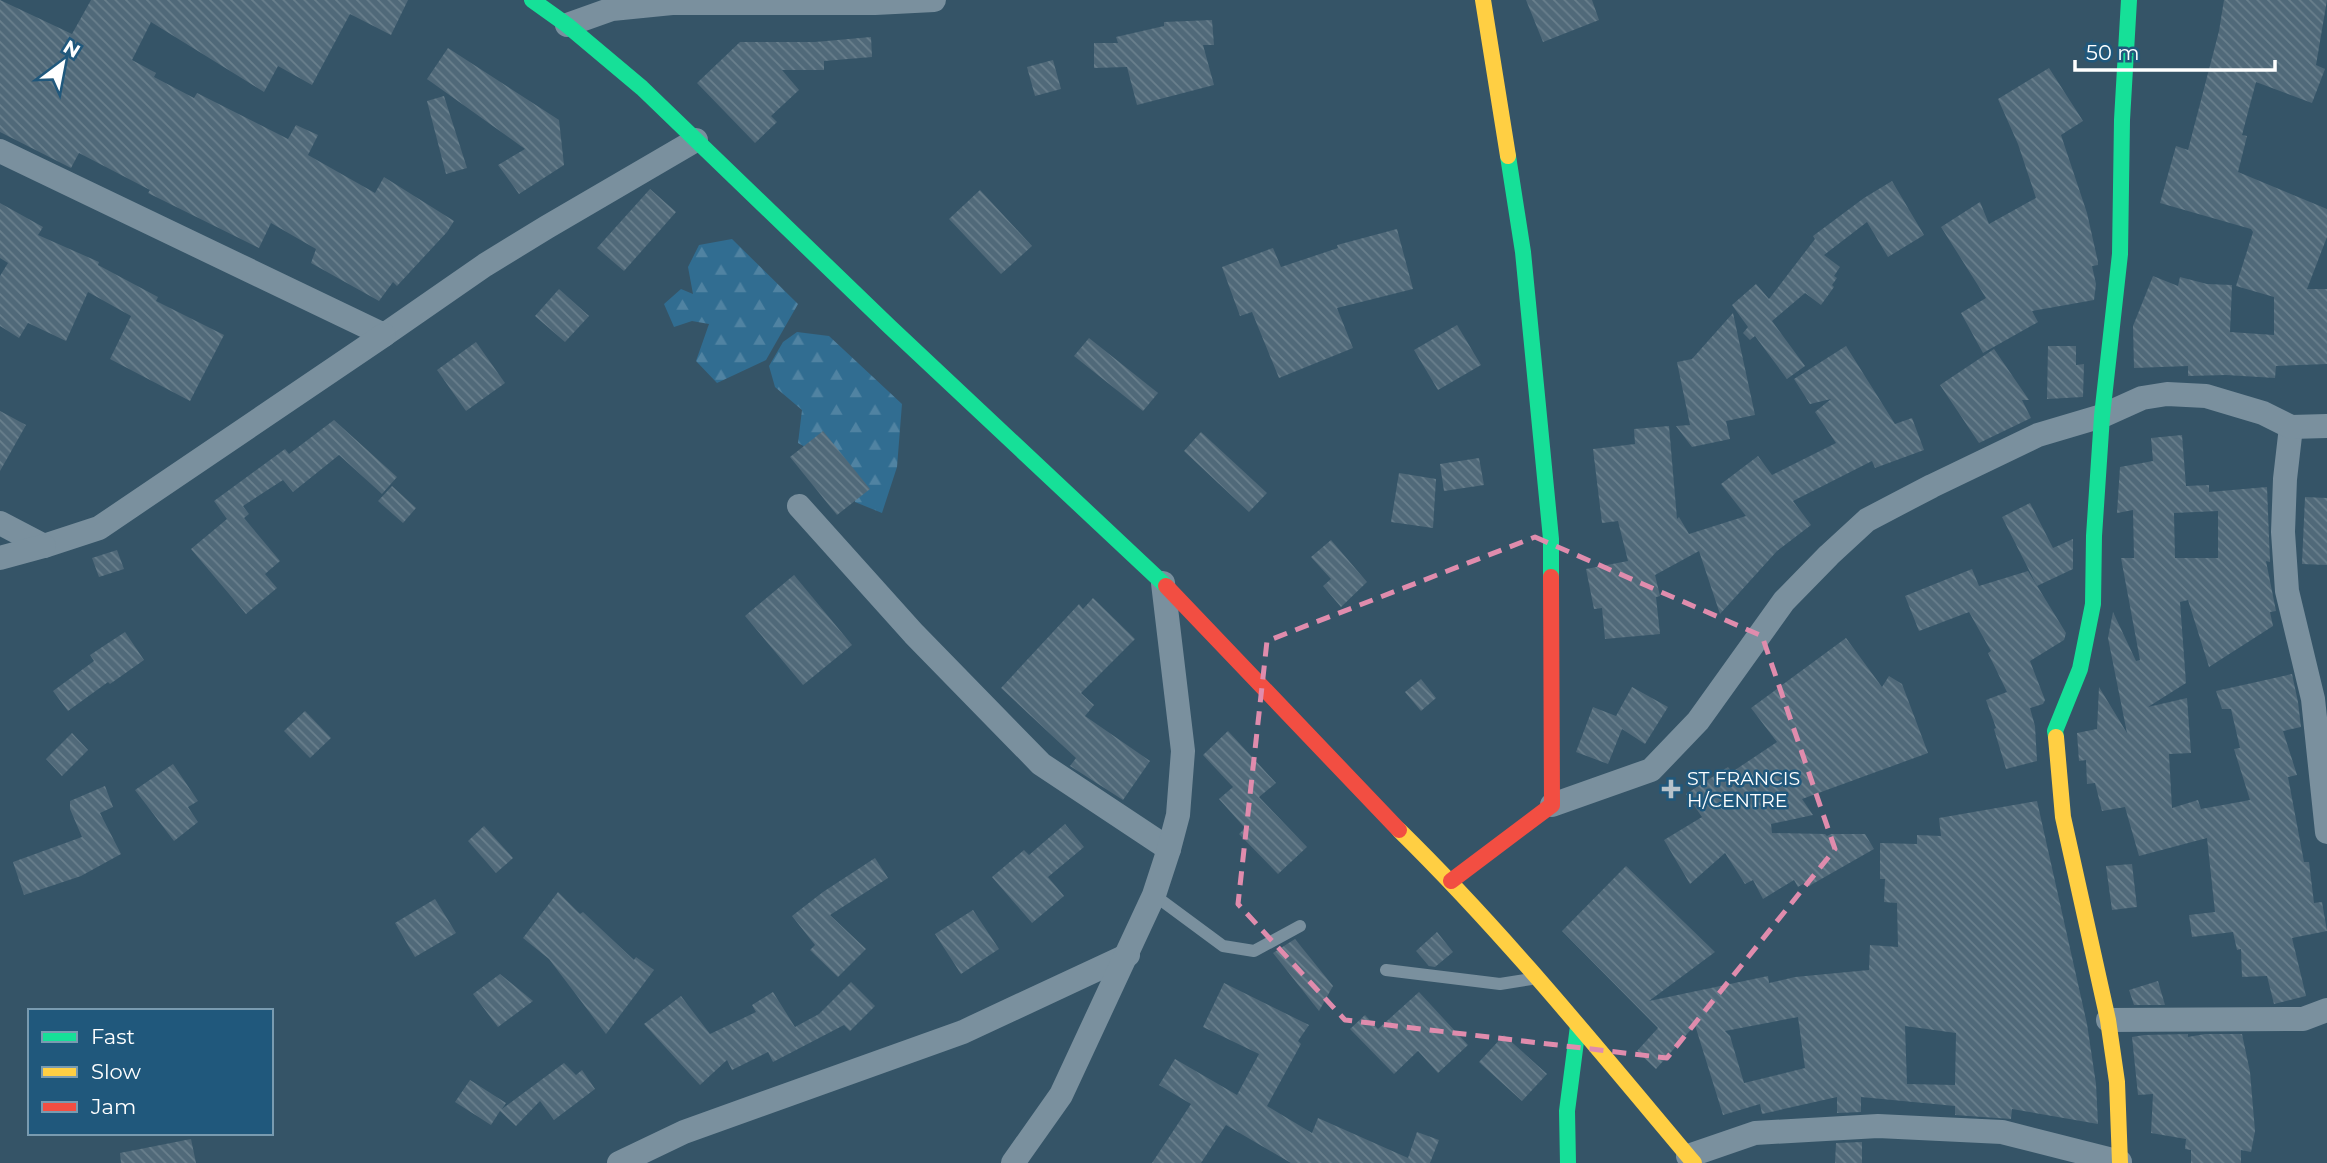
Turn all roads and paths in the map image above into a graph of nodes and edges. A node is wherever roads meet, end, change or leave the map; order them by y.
1 (532, 0) edge
2 (934, 0) edge
3 (1483, 0) edge
4 (2129, 0) edge
5 (567, 25) junction
6 (696, 140) junction
7 (0, 151) edge
8 (384, 335) junction
9 (2102, 416) junction
10 (2327, 426) edge
11 (2291, 427) junction
12 (799, 506) dead end
13 (0, 523) edge
14 (44, 546) junction
15 (0, 558) edge
16 (1163, 583) junction
17 (1552, 806) junction
18 (2327, 832) edge
19 (1169, 849) junction
20 (1451, 881) junction
21 (1154, 895) junction
22 (1300, 926) dead end
23 (1128, 955) junction
24 (1386, 971) dead end
25 (1538, 978) junction
26 (2327, 1010) edge
27 (2108, 1020) junction
28 (1578, 1026) junction
29 (1691, 1160) edge
30 (619, 1163) edge
31 (1013, 1163) edge
32 (1568, 1163) edge
33 (2120, 1163) edge

1 - 5 street
2 - 5 street
3 - 17 street
4 - 9 street
5 - 6 street
6 - 8 street
6 - 16 street
7 - 8 street
8 - 14 street
9 - 11 street
9 - 17 street
9 - 27 street
10 - 11 street
11 - 18 street
12 - 19 street
13 - 14 street
14 - 15 street
16 - 19 street
16 - 20 street
17 - 20 street
19 - 21 street
20 - 25 street
21 - 22 lane
21 - 23 street
23 - 30 street
23 - 31 street
24 - 25 lane
25 - 28 street
26 - 27 street
27 - 33 street
28 - 29 street
28 - 32 street
29 - 33 street

